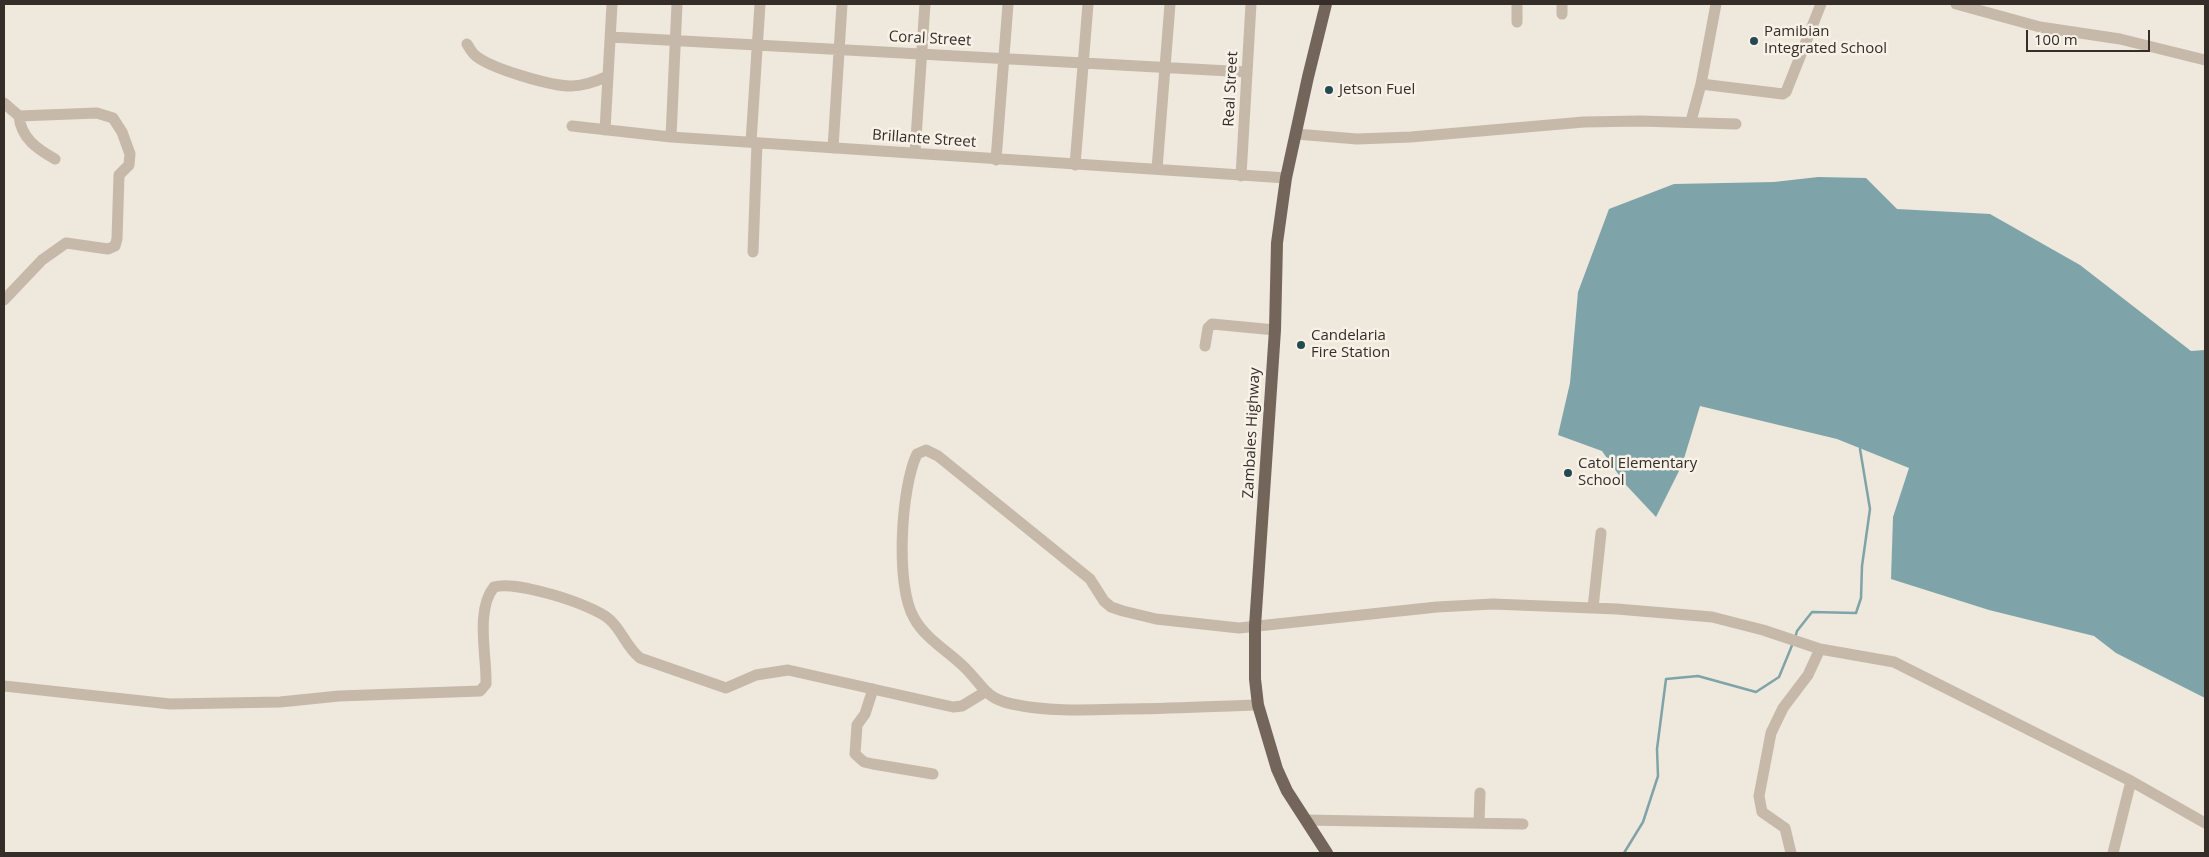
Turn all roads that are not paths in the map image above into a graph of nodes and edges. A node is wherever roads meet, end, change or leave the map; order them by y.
1 (612, 4) edge
2 (677, 4) edge
3 (760, 4) edge
4 (842, 4) edge
5 (925, 4) edge
6 (1008, 4) edge
7 (1088, 4) edge
8 (1170, 4) edge
9 (1251, 4) edge
10 (1326, 4) edge
11 (1518, 4) edge
12 (1716, 4) edge
13 (1821, 4) edge
14 (1956, 4) edge
15 (1517, 22) dead end
16 (610, 37) junction
17 (675, 40) junction
18 (467, 44) dead end
19 (758, 44) junction
20 (839, 48) junction
21 (923, 54) junction
22 (1005, 58) junction
23 (2205, 60) edge
24 (1082, 62) junction
25 (1165, 67) junction
26 (1247, 72) junction
27 (608, 76) junction
28 (1701, 84) junction
29 (4, 103) edge
30 (18, 116) junction
31 (1690, 121) junction
32 (1736, 124) dead end
33 (572, 126) dead end
34 (605, 130) junction
35 (1296, 134) junction
36 (671, 137) junction
37 (754, 143) junction
38 (833, 148) junction
39 (915, 153) junction
40 (55, 159) dead end
41 (996, 160) junction
42 (1075, 165) junction
43 (1157, 169) junction
44 (1241, 176) junction
45 (1286, 178) junction
46 (753, 252) dead end
47 (4, 300) edge
48 (1275, 330) junction
49 (1205, 346) dead end
50 (1601, 533) dead end
51 (1593, 608) junction
52 (1256, 626) junction
53 (1816, 648) junction
54 (4, 686) edge
55 (873, 690) junction
56 (985, 692) junction
57 (1258, 705) junction
58 (933, 774) dead end
59 (2131, 781) junction
60 (1480, 792) dead end
61 (1306, 820) junction
62 (1479, 823) junction
63 (2205, 823) edge
64 (1523, 824) dead end
65 (1327, 853) edge
66 (1791, 853) edge
67 (2113, 853) edge

1 - 16 street
2 - 17 street
3 - 19 street
4 - 20 street
5 - 21 street
6 - 22 street
7 - 24 street
8 - 25 street
9 - 26 street, Real Street
10 - 35 main road, Zambales Highway
11 - 15 street
12 - 28 street
13 - 28 street
14 - 23 street
16 - 17 street, Coral Street
16 - 27 street
17 - 19 street, Coral Street
17 - 36 street
18 - 27 street
19 - 20 street, Coral Street
19 - 37 street
20 - 21 street, Coral Street
20 - 38 street
21 - 22 street, Coral Street
21 - 39 street
22 - 24 street, Coral Street
22 - 41 street
24 - 25 street, Coral Street
24 - 42 street
25 - 26 street, Coral Street
25 - 43 street
26 - 44 street, Real Street
27 - 34 street
28 - 31 street
29 - 30 street
30 - 40 street
30 - 47 street
31 - 32 street
31 - 35 street
33 - 34 street, Brillante Street
34 - 36 street, Brillante Street
35 - 45 main road, Zambales Highway
36 - 37 street, Brillante Street
37 - 38 street, Brillante Street
37 - 46 street
38 - 39 street, Brillante Street
39 - 41 street, Brillante Street
41 - 42 street, Brillante Street
42 - 43 street, Brillante Street
43 - 44 street, Brillante Street
44 - 45 street, Brillante Street
45 - 48 main road, Zambales Highway
48 - 49 street
48 - 52 main road, Zambales Highway
50 - 51 street
51 - 52 street
51 - 53 street
52 - 56 street
52 - 57 main road, Zambales Highway
53 - 59 street
53 - 66 street
54 - 55 street
55 - 56 street
55 - 58 street
56 - 57 street
57 - 61 main road, Zambales Highway
59 - 63 street
59 - 67 street
60 - 62 street
61 - 62 street
61 - 65 main road, Zambales Highway
62 - 64 street

